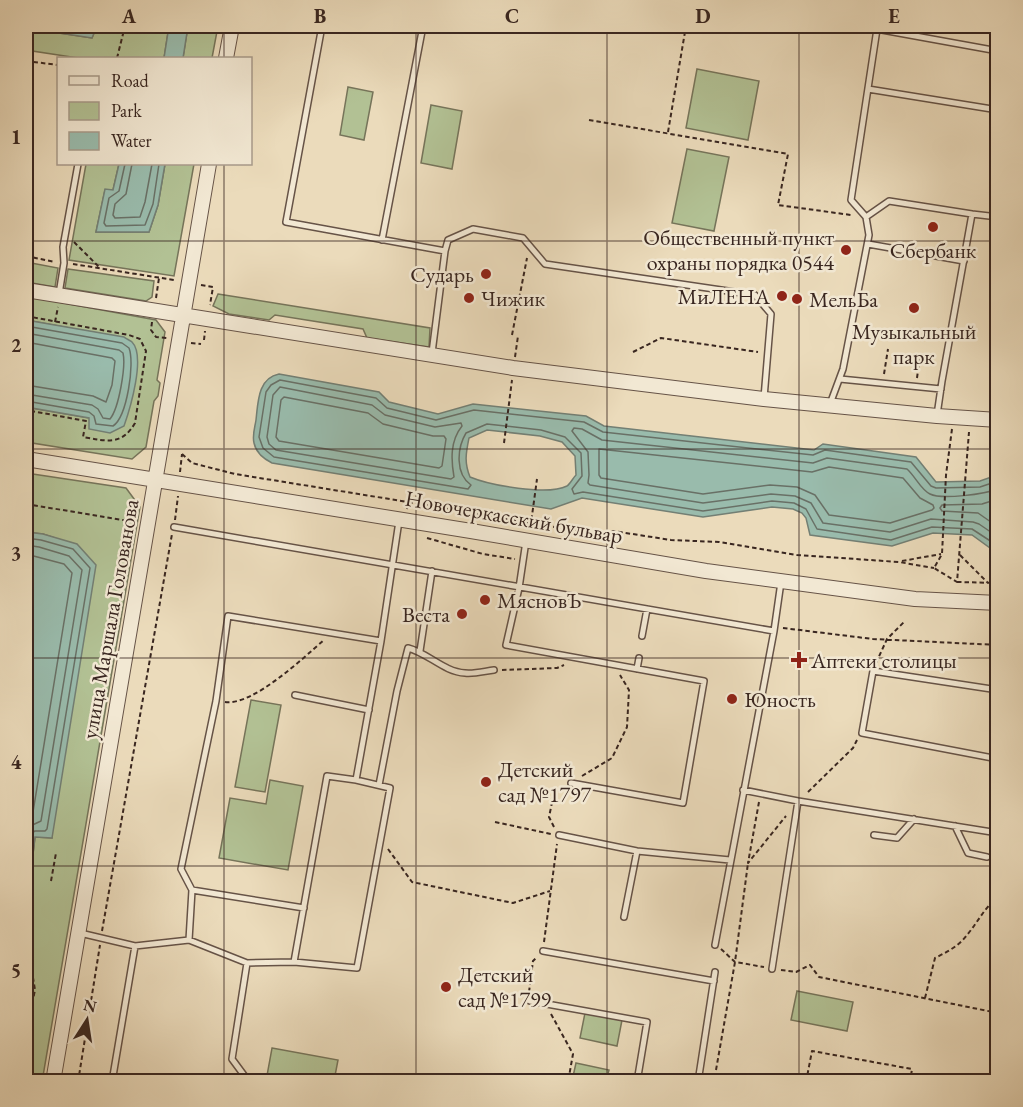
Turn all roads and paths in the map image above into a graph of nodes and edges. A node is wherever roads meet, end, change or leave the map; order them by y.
1 (125, 26) edge
2 (232, 26) edge
3 (322, 26) edge
4 (423, 26) edge
5 (686, 26) edge
6 (860, 26) edge
7 (877, 29) junction
8 (998, 51) edge
9 (117, 57) edge
10 (226, 57) edge
11 (26, 61) edge
12 (57, 65) edge
13 (868, 89) junction
14 (998, 110) edge
15 (589, 120) dead end
16 (668, 132) junction
17 (78, 165) edge
18 (208, 165) edge
19 (972, 214) junction
20 (866, 217) junction
21 (998, 217) edge
22 (66, 234) junction
23 (382, 240) junction
24 (868, 244) junction
25 (529, 246) junction
26 (445, 251) junction
27 (26, 256) edge
28 (964, 261) junction
29 (64, 263) junction
30 (101, 269) junction
31 (159, 278) junction
32 (174, 280) dead end
33 (201, 285) dead end
34 (26, 290) edge
35 (59, 295) junction
36 (156, 298) dead end
37 (210, 305) dead end
38 (183, 314) junction
39 (26, 316) edge
40 (153, 317) dead end
41 (206, 330) dead end
42 (512, 335) dead end
43 (518, 336) dead end
44 (167, 338) dead end
45 (204, 340) dead end
46 (191, 343) dead end
47 (201, 344) dead end
48 (888, 349) dead end
49 (633, 352) dead end
50 (767, 353) junction
51 (920, 355) dead end
52 (432, 356) junction
53 (514, 359) dead end
54 (512, 374) dead end
55 (884, 374) dead end
56 (917, 378) dead end
57 (840, 379) junction
58 (998, 382) edge
59 (941, 389) junction
60 (993, 389) dead end
61 (764, 399) junction
62 (829, 406) junction
63 (26, 410) edge
64 (937, 416) junction
65 (953, 417) junction
66 (971, 418) junction
67 (998, 420) edge
68 (504, 443) dead end
69 (26, 459) edge
70 (537, 479) dead end
71 (154, 481) junction
72 (180, 485) junction
73 (408, 502) dead end
74 (26, 504) edge
75 (532, 513) dead end
76 (399, 519) junction
77 (136, 522) dead end
78 (531, 522) dead end
79 (174, 527) junction
80 (526, 540) junction
81 (942, 554) junction
82 (960, 555) junction
83 (899, 562) junction
84 (392, 564) junction
85 (934, 568) junction
86 (432, 571) junction
87 (781, 582) junction
88 (957, 582) junction
89 (988, 583) junction
90 (998, 583) edge
91 (519, 588) junction
92 (998, 603) edge
93 (647, 609) junction
94 (904, 622) dead end
95 (774, 629) junction
96 (332, 633) junction
97 (642, 636) dead end
98 (887, 639) junction
99 (381, 641) junction
100 (998, 645) edge
101 (420, 651) junction
102 (639, 658) dead end
103 (581, 659) junction
104 (614, 665) junction
105 (637, 669) junction
106 (494, 670) joint
107 (873, 671) junction
108 (998, 690) edge
109 (295, 695) dead end
110 (216, 701) junction
111 (369, 710) junction
112 (862, 733) junction
113 (998, 759) edge
114 (356, 780) junction
115 (571, 783) junction
116 (379, 784) junction
117 (743, 790) junction
118 (760, 793) junction
119 (798, 801) junction
120 (914, 819) junction
121 (495, 822) dead end
122 (955, 826) junction
123 (998, 833) edge
124 (874, 835) dead end
125 (559, 836) junction
126 (381, 839) junction
127 (637, 851) junction
128 (56, 853) dead end
129 (987, 857) dead end
130 (730, 860) junction
131 (748, 864) junction
132 (51, 880) dead end
133 (192, 890) junction
134 (550, 891) junction
135 (998, 897) edge
136 (304, 908) junction
137 (624, 917) dead end
138 (27, 918) dead end
139 (78, 933) junction
140 (101, 938) junction
141 (189, 940) junction
142 (715, 945) joint
143 (135, 946) junction
144 (543, 951) junction
145 (294, 962) junction
146 (735, 962) junction
147 (247, 963) junction
148 (772, 969) junction
149 (715, 972) dead end
150 (714, 981) junction
151 (926, 998) junction
152 (530, 1001) joint
153 (545, 1004) junction
154 (998, 1013) edge
155 (26, 1033) edge
156 (698, 1079) edge
157 (715, 1079) junction
158 (53, 1082) edge
159 (78, 1082) edge
160 (117, 1082) edge
161 (249, 1082) edge
162 (568, 1082) edge
163 (637, 1082) edge
164 (729, 1082) edge
165 (807, 1082) edge
166 (910, 1082) edge

1 - 9 path
2 - 10 street
3 - 23 lane
4 - 23 lane
5 - 16 path
6 - 7 lane
7 - 8 lane
7 - 13 lane
11 - 12 path
13 - 14 lane
13 - 20 lane
15 - 16 path
16 - 20 path
17 - 22 lane
18 - 38 street, улица Маршала Голованова
19 - 20 lane
19 - 21 lane
19 - 28 lane
20 - 24 lane
22 - 29 lane
22 - 30 path
23 - 26 lane
24 - 28 lane
24 - 57 lane
25 - 26 lane
25 - 42 path
25 - 50 lane
26 - 52 lane
27 - 29 path
28 - 59 lane
29 - 30 path
29 - 35 lane
30 - 31 path
31 - 32 path
31 - 36 path
33 - 37 path
34 - 35 street
35 - 38 street
38 - 52 street
38 - 71 street, улица Маршала Голованова
39 - 63 path
40 - 44 path
41 - 45 path
43 - 53 path
46 - 47 path
48 - 55 path
49 - 50 path
50 - 61 lane
51 - 56 path
52 - 61 street
54 - 68 path
57 - 59 lane
57 - 62 lane
58 - 60 path
59 - 64 lane
61 - 62 street
62 - 64 street
64 - 65 street
65 - 66 street
65 - 81 path
66 - 67 street
66 - 82 path
69 - 71 street, Новочеркасский бульвар
70 - 75 path
71 - 72 street, Новочеркасский бульвар
71 - 139 street, улица Маршала Голованова
72 - 73 path
72 - 76 street, Новочеркасский бульвар
72 - 79 path
74 - 77 path
76 - 80 street, Новочеркасский бульвар
76 - 84 lane
78 - 83 path
79 - 84 lane
79 - 140 path
80 - 87 street, Новочеркасский бульвар
80 - 91 lane
81 - 83 path
81 - 85 path
82 - 88 path
82 - 89 path
83 - 85 path
84 - 86 lane
84 - 99 lane
85 - 88 path
86 - 91 lane
86 - 101 lane
87 - 92 street, Новочеркасский бульвар
87 - 95 lane
88 - 89 path
89 - 90 path
91 - 93 lane
91 - 103 lane
93 - 95 lane
93 - 97 lane
94 - 98 path
95 - 98 path
95 - 117 lane
96 - 99 lane
96 - 110 path
96 - 110 lane
98 - 100 path
98 - 107 path
99 - 111 lane
101 - 106 lane
101 - 116 lane
102 - 105 lane
103 - 104 lane
103 - 106 path
104 - 105 lane
104 - 115 path
105 - 115 lane
107 - 108 lane
107 - 112 lane
109 - 111 lane
110 - 133 lane
111 - 114 lane
112 - 113 lane
112 - 119 path
114 - 116 lane
114 - 136 lane
115 - 125 path
116 - 126 lane
117 - 118 lane
117 - 130 lane
118 - 119 lane
118 - 131 path
119 - 120 lane
119 - 131 path
119 - 148 lane
120 - 122 lane
120 - 124 lane
121 - 125 path
122 - 123 lane
122 - 129 lane
125 - 127 lane
125 - 134 path
126 - 134 path
126 - 145 lane
127 - 130 lane
127 - 137 lane
128 - 132 path
130 - 142 lane
131 - 146 path
133 - 136 lane
133 - 141 lane
134 - 144 path
135 - 151 path
136 - 145 lane
138 - 155 path
139 - 140 lane
139 - 158 street, улица Маршала Голованова
140 - 143 lane
140 - 159 path
141 - 143 lane
141 - 147 lane
142 - 146 path
143 - 160 lane
144 - 150 lane
144 - 152 path
145 - 147 lane
146 - 148 path
146 - 157 path
147 - 161 lane
148 - 151 path
149 - 150 lane
150 - 156 lane
151 - 154 path
152 - 153 lane
153 - 162 path
153 - 163 lane
156 - 157 lane
157 - 164 lane
165 - 166 path

